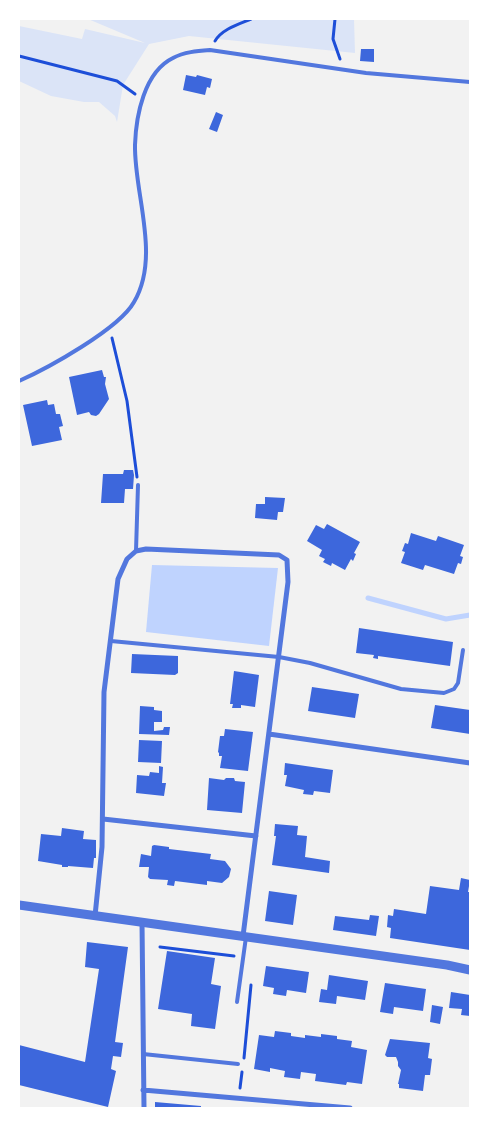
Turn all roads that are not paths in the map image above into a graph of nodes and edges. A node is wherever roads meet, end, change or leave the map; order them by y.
1 (470, 82) edge
2 (19, 381) edge
3 (138, 485) dead end
4 (136, 550) junction
5 (111, 641) junction
6 (463, 650) dead end
7 (279, 657) junction
8 (269, 734) junction
9 (470, 763) edge
10 (103, 819) junction
11 (256, 836) junction
12 (19, 905) edge
13 (95, 916) junction
14 (142, 922) junction
15 (245, 936) junction
16 (470, 970) edge
17 (237, 1002) dead end
18 (143, 1054) junction
19 (238, 1064) dead end
20 (143, 1090) junction
21 (144, 1108) edge
22 (350, 1108) edge

1 - 2 lane
3 - 4 lane
4 - 5 street
4 - 7 street
5 - 7 lane
5 - 10 street
6 - 7 lane
7 - 8 street
8 - 9 street
8 - 11 street
10 - 11 street
10 - 13 street
11 - 15 street
12 - 13 street
13 - 14 street
14 - 15 street
14 - 18 street
15 - 16 street
15 - 17 lane
18 - 19 lane
18 - 20 street
20 - 21 street
20 - 22 street

